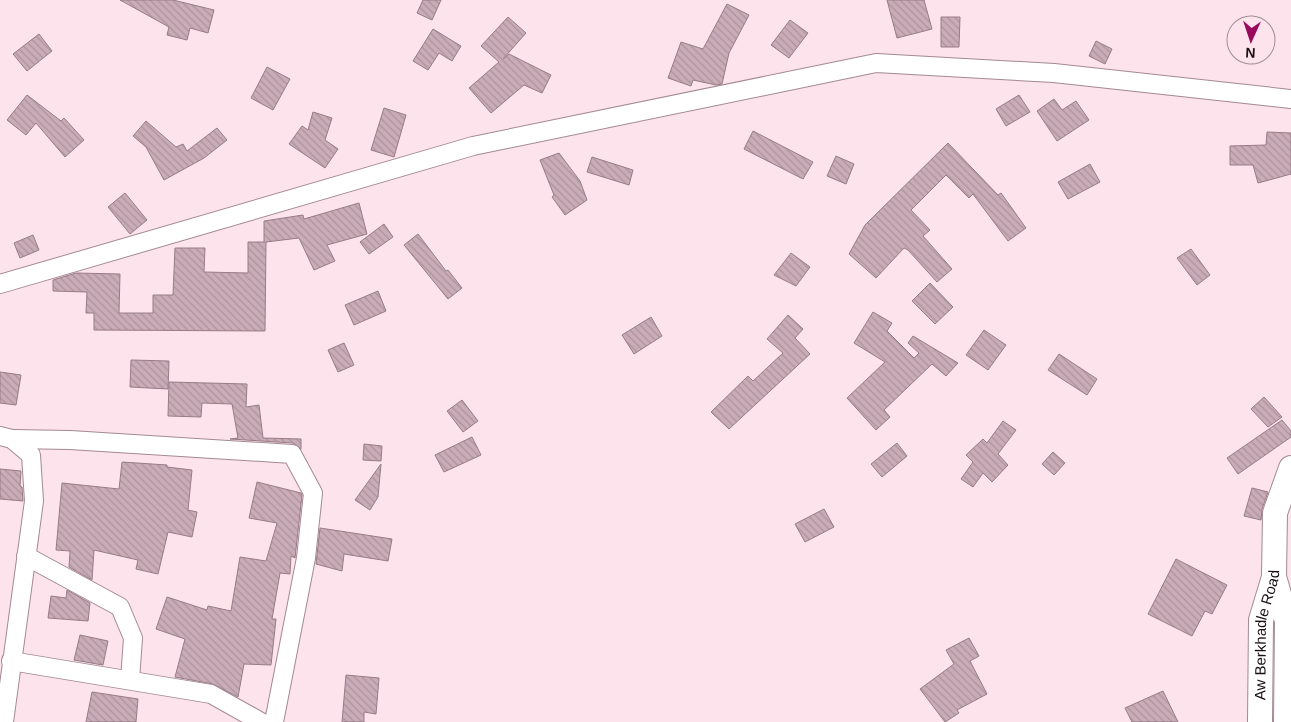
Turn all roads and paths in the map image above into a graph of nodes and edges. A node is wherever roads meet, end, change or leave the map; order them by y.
1 (1291, 99) edge
2 (0, 284) edge
3 (6, 438) edge
4 (1291, 468) edge
5 (26, 556) junction
6 (1274, 577) junction
7 (11, 661) junction
8 (130, 680) junction
9 (4, 722) edge
10 (261, 722) edge
11 (274, 722) edge
12 (1260, 722) edge
13 (1286, 722) edge

1 - 2 street
3 - 5 street
3 - 11 street
4 - 6 main road
5 - 7 street
5 - 8 street
6 - 12 main road, Aw Berkhadle Road
6 - 13 main road, Aw Berkhadle Road
7 - 8 street
7 - 9 street
8 - 10 street

